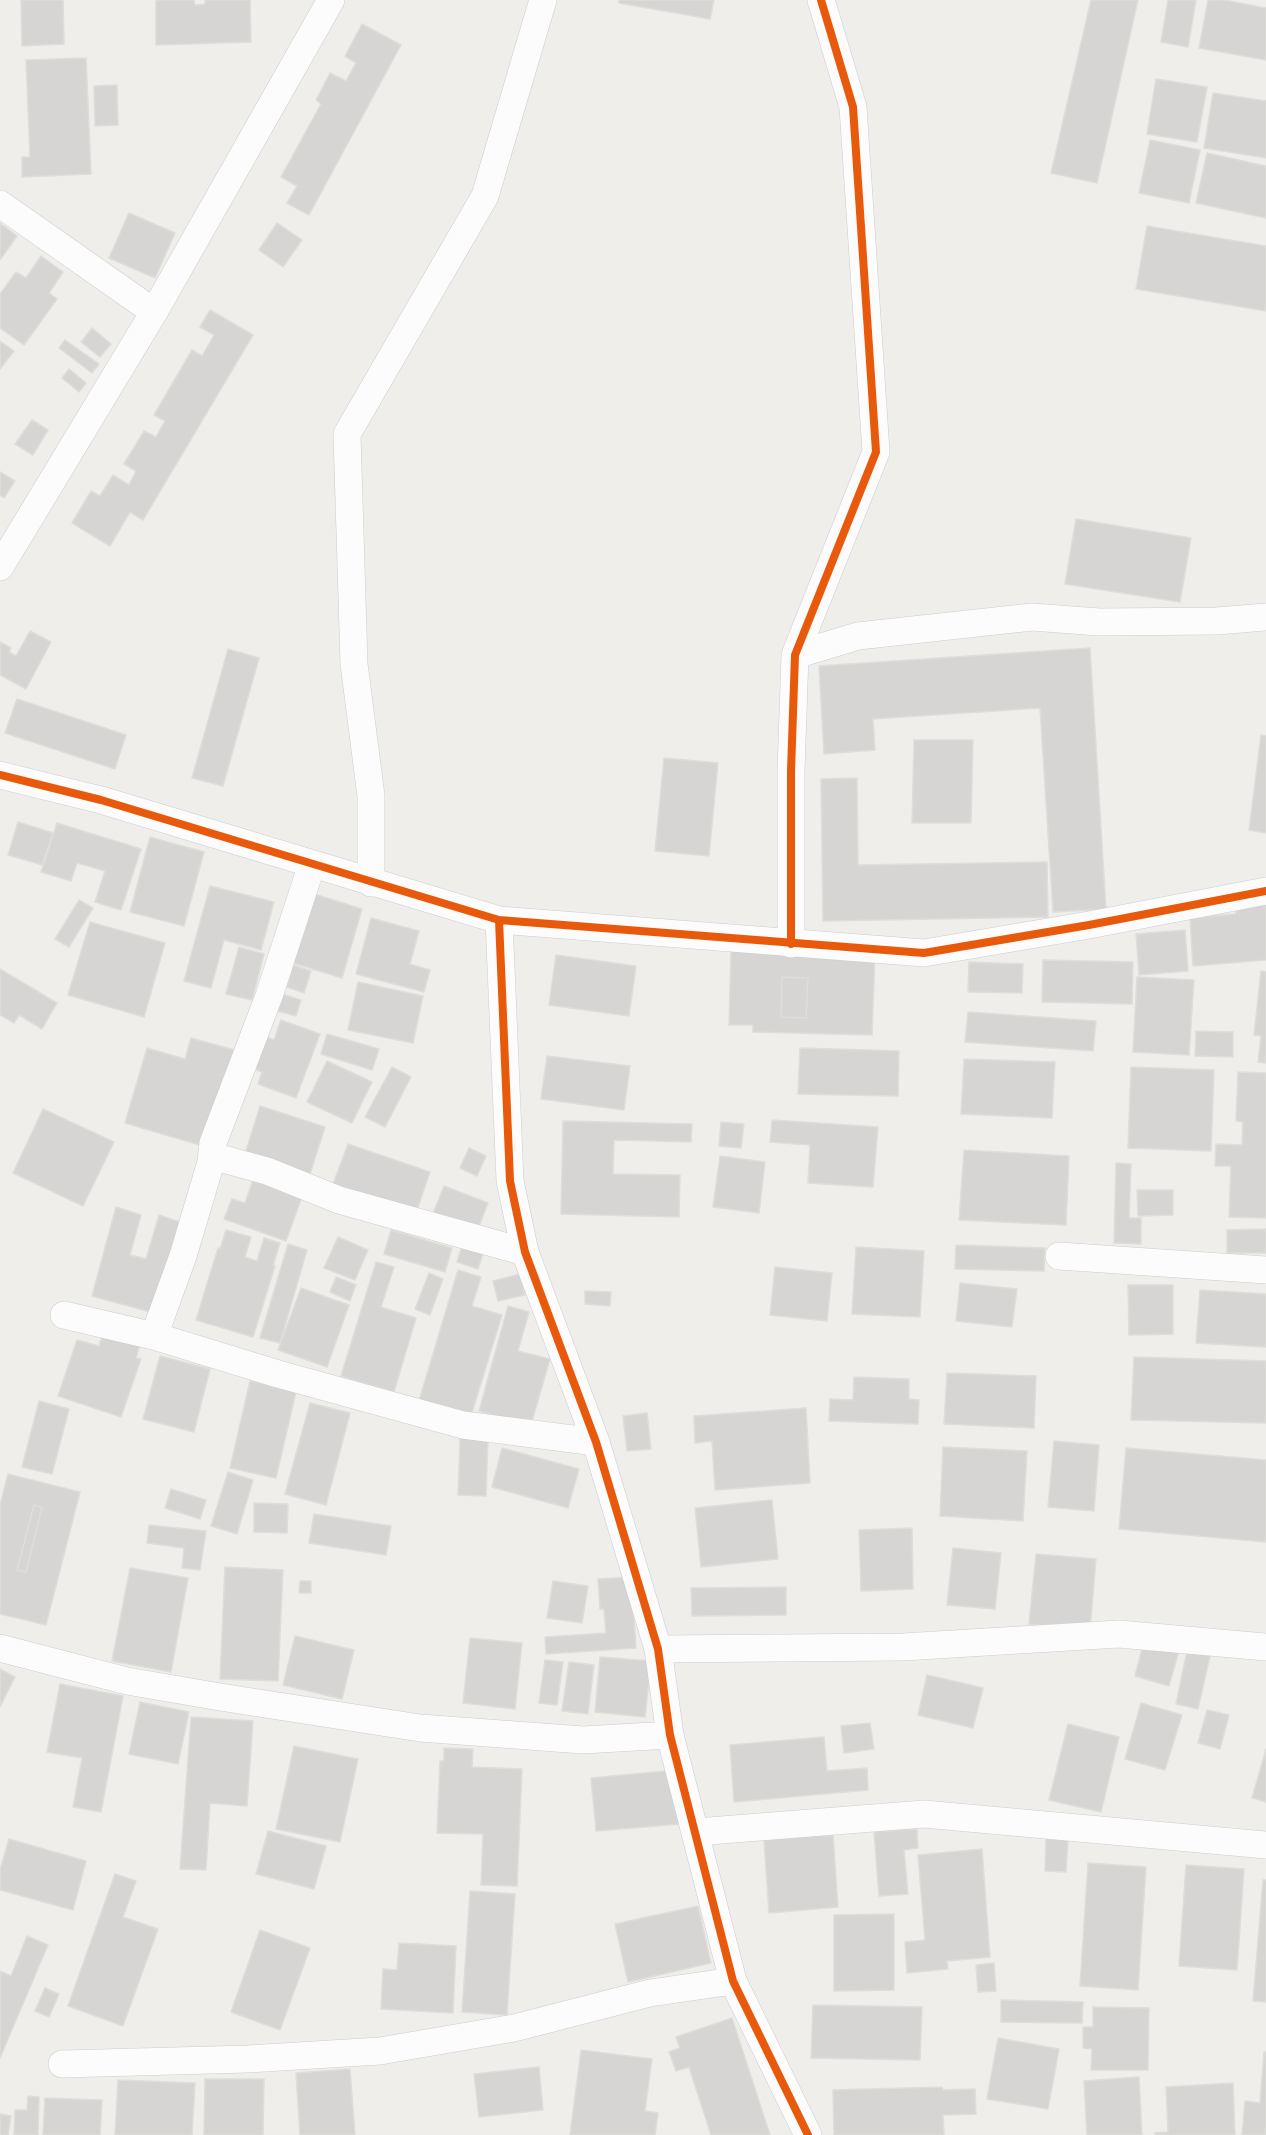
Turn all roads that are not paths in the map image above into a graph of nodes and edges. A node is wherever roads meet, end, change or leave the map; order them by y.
1 (331, 0) edge
2 (543, 0) edge
3 (821, 0) edge
4 (0, 204) edge
5 (154, 312) junction
6 (0, 567) edge
7 (1266, 617) edge
8 (795, 655) junction
9 (0, 775) edge
10 (312, 864) junction
11 (371, 883) junction
12 (1266, 891) edge
13 (499, 920) junction
14 (791, 944) junction
15 (212, 1156) junction
16 (525, 1252) junction
17 (1059, 1256) dead end
18 (1266, 1270) edge
19 (64, 1315) dead end
20 (154, 1336) junction
21 (596, 1442) junction
22 (1266, 1647) edge
23 (0, 1648) edge
24 (658, 1649) junction
25 (670, 1736) junction
26 (696, 1832) junction
27 (1266, 1845) edge
28 (734, 1981) junction
29 (62, 2064) dead end
30 (808, 2135) edge

1 - 5 street
2 - 11 street
3 - 8 street
4 - 5 street
5 - 6 street
7 - 8 street
8 - 14 street
9 - 10 street
10 - 11 street
10 - 15 street
11 - 13 street
12 - 14 street
13 - 14 street
13 - 16 street
15 - 16 street
15 - 20 street
16 - 21 street
17 - 18 street
19 - 20 street
20 - 21 street
21 - 24 street
22 - 24 street
23 - 25 street
24 - 25 street
25 - 26 street
26 - 27 street
26 - 28 street
28 - 29 street
28 - 30 street

